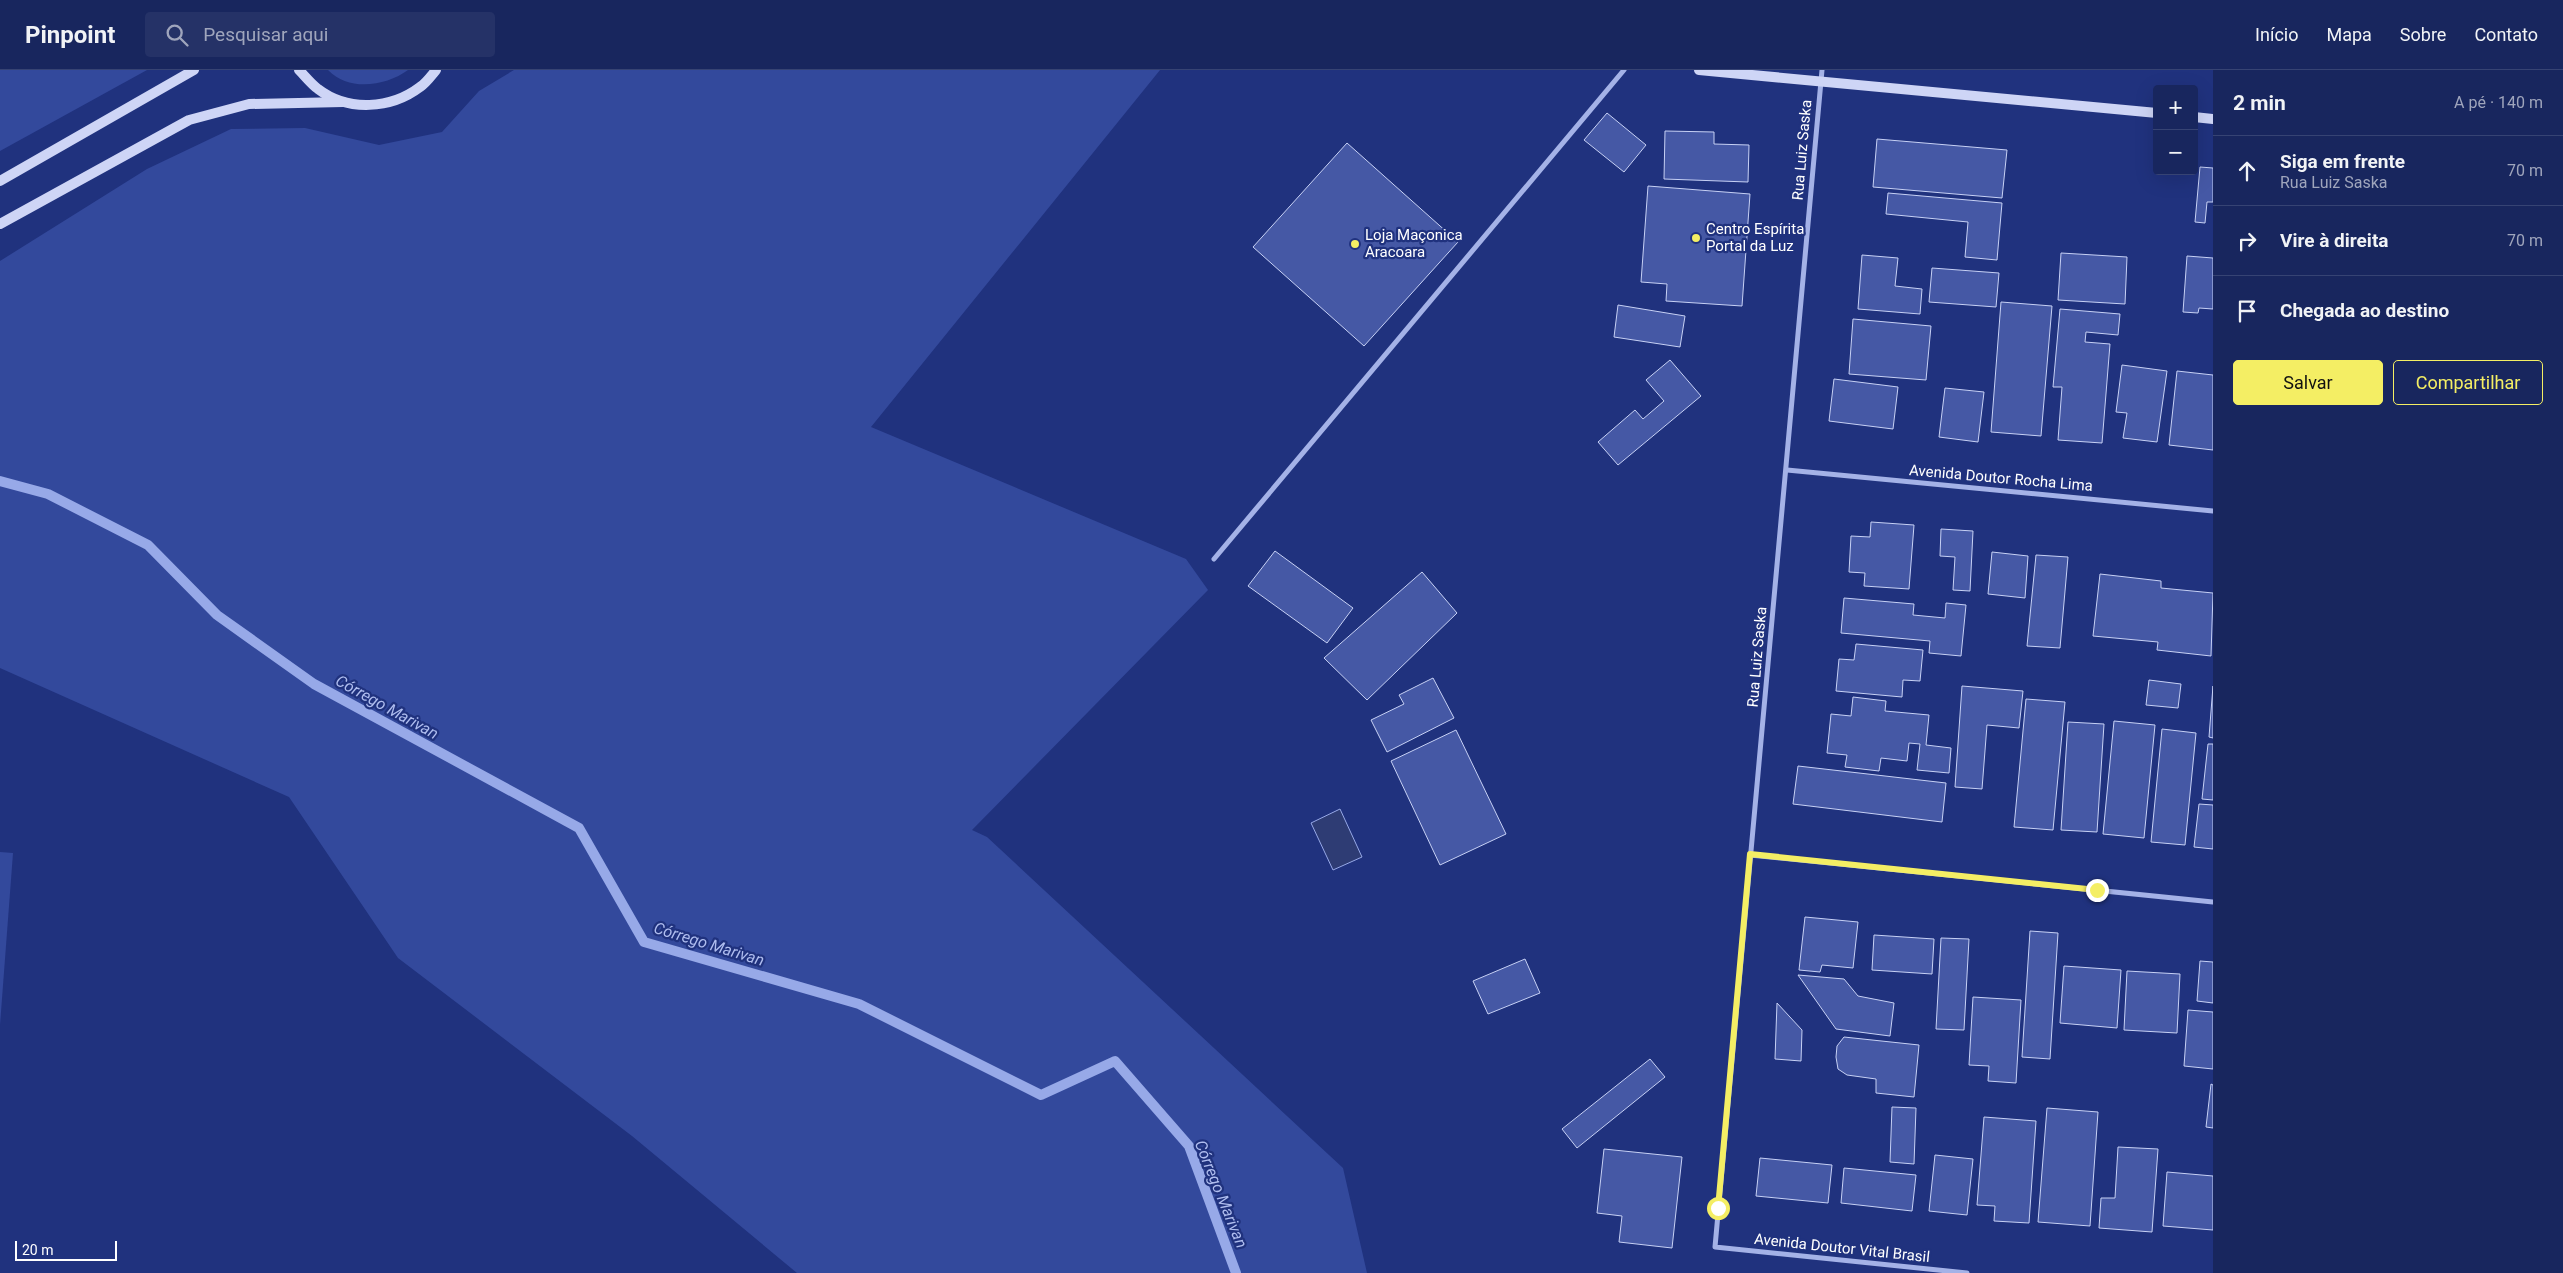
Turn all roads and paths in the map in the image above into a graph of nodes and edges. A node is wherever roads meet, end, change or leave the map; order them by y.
1 (194, 70) edge
2 (299, 70) edge
3 (436, 70) edge
4 (1624, 70) edge
5 (1699, 70) edge
6 (1822, 70) edge
7 (1821, 82) junction
8 (343, 102) junction
9 (2153, 113) edge
10 (2198, 117) edge
11 (2213, 119) edge
12 (0, 181) edge
13 (0, 224) edge
14 (1787, 470) junction
15 (2213, 511) edge
16 (1214, 558) dead end
17 (1750, 854) junction
18 (2213, 902) edge
19 (1715, 1247) joint
20 (1967, 1273) edge

1 - 12 street
2 - 8 street
3 - 8 street
4 - 16 street
5 - 7 street
6 - 7 street, Rua Luiz Saska
7 - 9 street
7 - 14 street, Rua Luiz Saska
8 - 13 street
10 - 11 street
14 - 15 street, Avenida Doutor Rocha Lima
14 - 17 street, Rua Luiz Saska
17 - 18 street
17 - 19 street, Rua Luiz Saska
19 - 20 street, Avenida Doutor Vital Brasil

